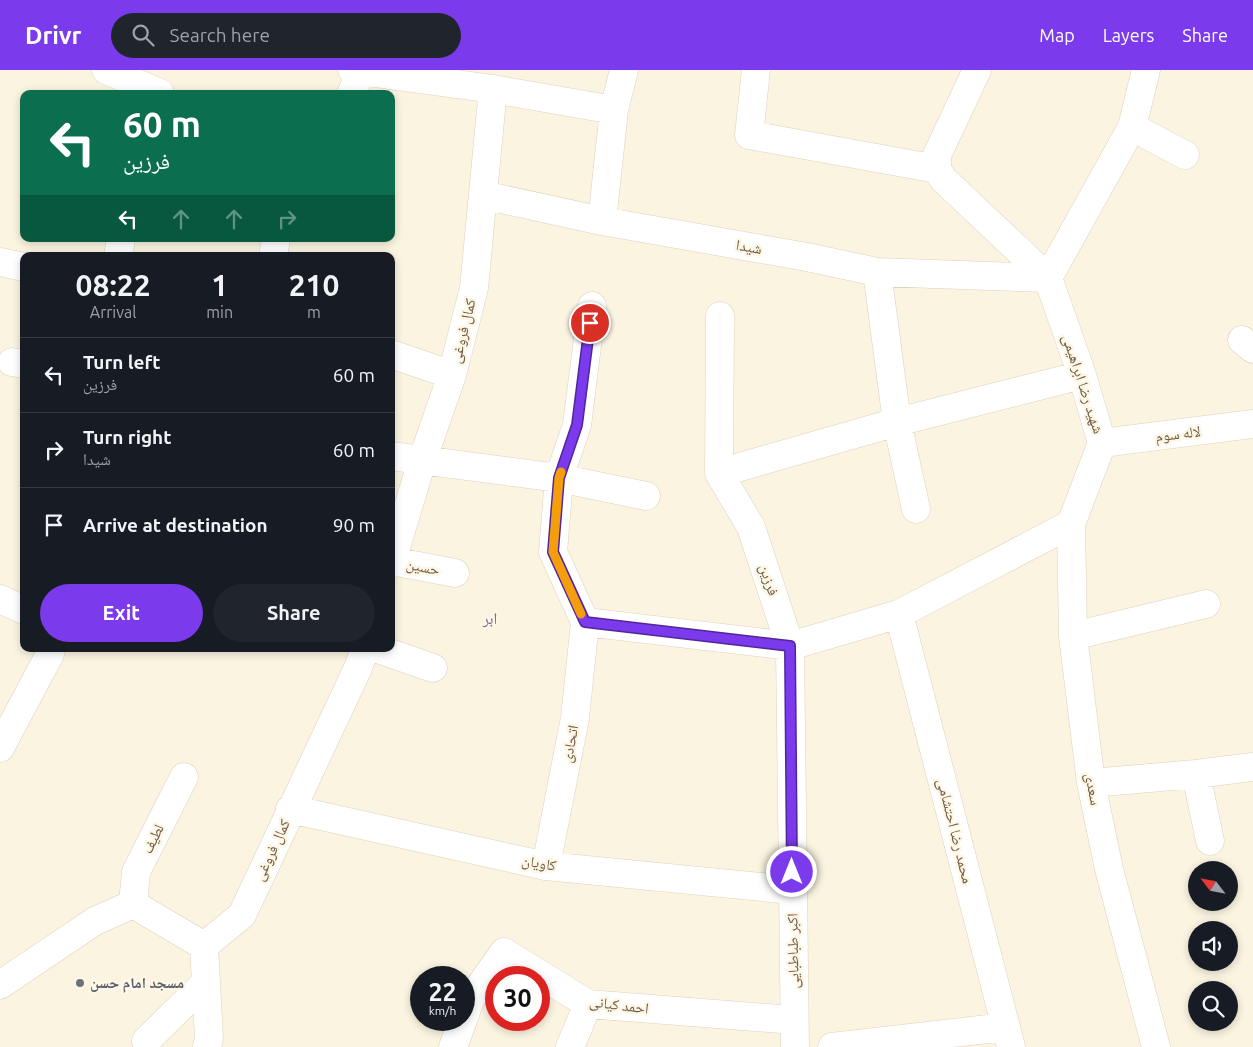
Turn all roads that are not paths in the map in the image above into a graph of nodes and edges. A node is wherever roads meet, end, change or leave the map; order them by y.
1 (106, 70) edge
2 (166, 70) edge
3 (624, 70) edge
4 (756, 70) edge
5 (977, 70) edge
6 (1146, 70) edge
7 (355, 79) edge
8 (510, 84) edge
9 (153, 90) edge
10 (161, 90) edge
11 (614, 110) junction
12 (1132, 126) junction
13 (1185, 155) dead end
14 (937, 169) junction
15 (482, 195) junction
16 (602, 221) junction
17 (0, 262) edge
18 (20, 266) edge
19 (876, 272) junction
20 (1048, 278) junction
21 (592, 306) dead end
22 (720, 316) dead end
23 (395, 355) edge
24 (1082, 375) junction
25 (452, 376) junction
26 (897, 422) junction
27 (1253, 424) edge
28 (1102, 443) junction
29 (395, 457) edge
30 (422, 461) junction
31 (719, 473) junction
32 (559, 478) junction
33 (646, 496) dead end
34 (916, 509) dead end
35 (1071, 524) junction
36 (395, 553) edge
37 (395, 563) edge
38 (455, 573) dead end
39 (0, 600) edge
40 (1206, 604) dead end
41 (20, 608) edge
42 (899, 614) junction
43 (585, 622) junction
44 (1073, 636) junction
45 (790, 646) junction
46 (50, 652) edge
47 (364, 652) edge
48 (387, 652) edge
49 (433, 668) dead end
50 (0, 748) edge
51 (1253, 767) edge
52 (1196, 774) junction
53 (184, 777) dead end
54 (1091, 783) junction
55 (290, 809) junction
56 (1210, 841) dead end
57 (546, 866) junction
58 (792, 890) junction
59 (133, 904) junction
60 (204, 946) junction
61 (206, 982) junction
62 (0, 984) edge
63 (475, 993) edge
64 (588, 1004) junction
65 (794, 1020) junction
66 (459, 1031) edge
67 (1008, 1037) edge
68 (146, 1041) dead end
69 (207, 1047) edge
70 (453, 1047) edge
71 (570, 1047) edge
72 (796, 1047) edge
73 (832, 1047) edge
74 (1156, 1047) edge

1 - 9 street
2 - 10 street
3 - 11 street
4 - 14 street
5 - 14 street
6 - 12 street
7 - 8 street
8 - 11 street
8 - 15 street, کمال فروغی
11 - 16 street
12 - 13 street
12 - 20 street
14 - 20 street
15 - 16 street, شیدا
15 - 25 street, کمال فروغی
16 - 19 street, شیدا
17 - 18 street
19 - 20 street, شیدا
19 - 26 street
20 - 24 street, شهید رضا ابراهیمی
21 - 32 street
22 - 31 street
23 - 25 street
24 - 26 street
24 - 28 street, شهید رضا ابراهیمی
25 - 30 street, کمال فروغی
26 - 31 street
26 - 34 street
27 - 28 street, لاله سوم
28 - 35 street, شهید رضا ابراهیمی
29 - 30 street
30 - 32 street
30 - 36 street, کمال فروغی
31 - 45 street, فرزین
32 - 33 street
32 - 43 street
35 - 42 street
35 - 44 street, سعدی
37 - 38 street, حسین
39 - 41 street
40 - 44 street
42 - 45 street
42 - 67 street, محمد رضا احتشامی
43 - 45 street
43 - 57 street, اتحادی
44 - 54 street, سعدی
45 - 58 street, اکبر طباطبایی
46 - 50 street
47 - 55 street, کمال فروغی
48 - 49 street
51 - 52 street
52 - 54 street
52 - 56 street
53 - 59 street, لطیف
54 - 74 street, سعدی
55 - 57 street, کاویان
55 - 60 street, کمال فروغی
57 - 58 street, کاویان
58 - 65 street, اکبر طباطبایی
59 - 60 street
59 - 62 street
60 - 61 street
61 - 68 street
61 - 69 street
63 - 64 street, احمد کیانی
64 - 65 street, احمد کیانی
64 - 71 street
65 - 72 street, اکبر طباطبایی
66 - 70 street, احمد کیانی
67 - 73 street

